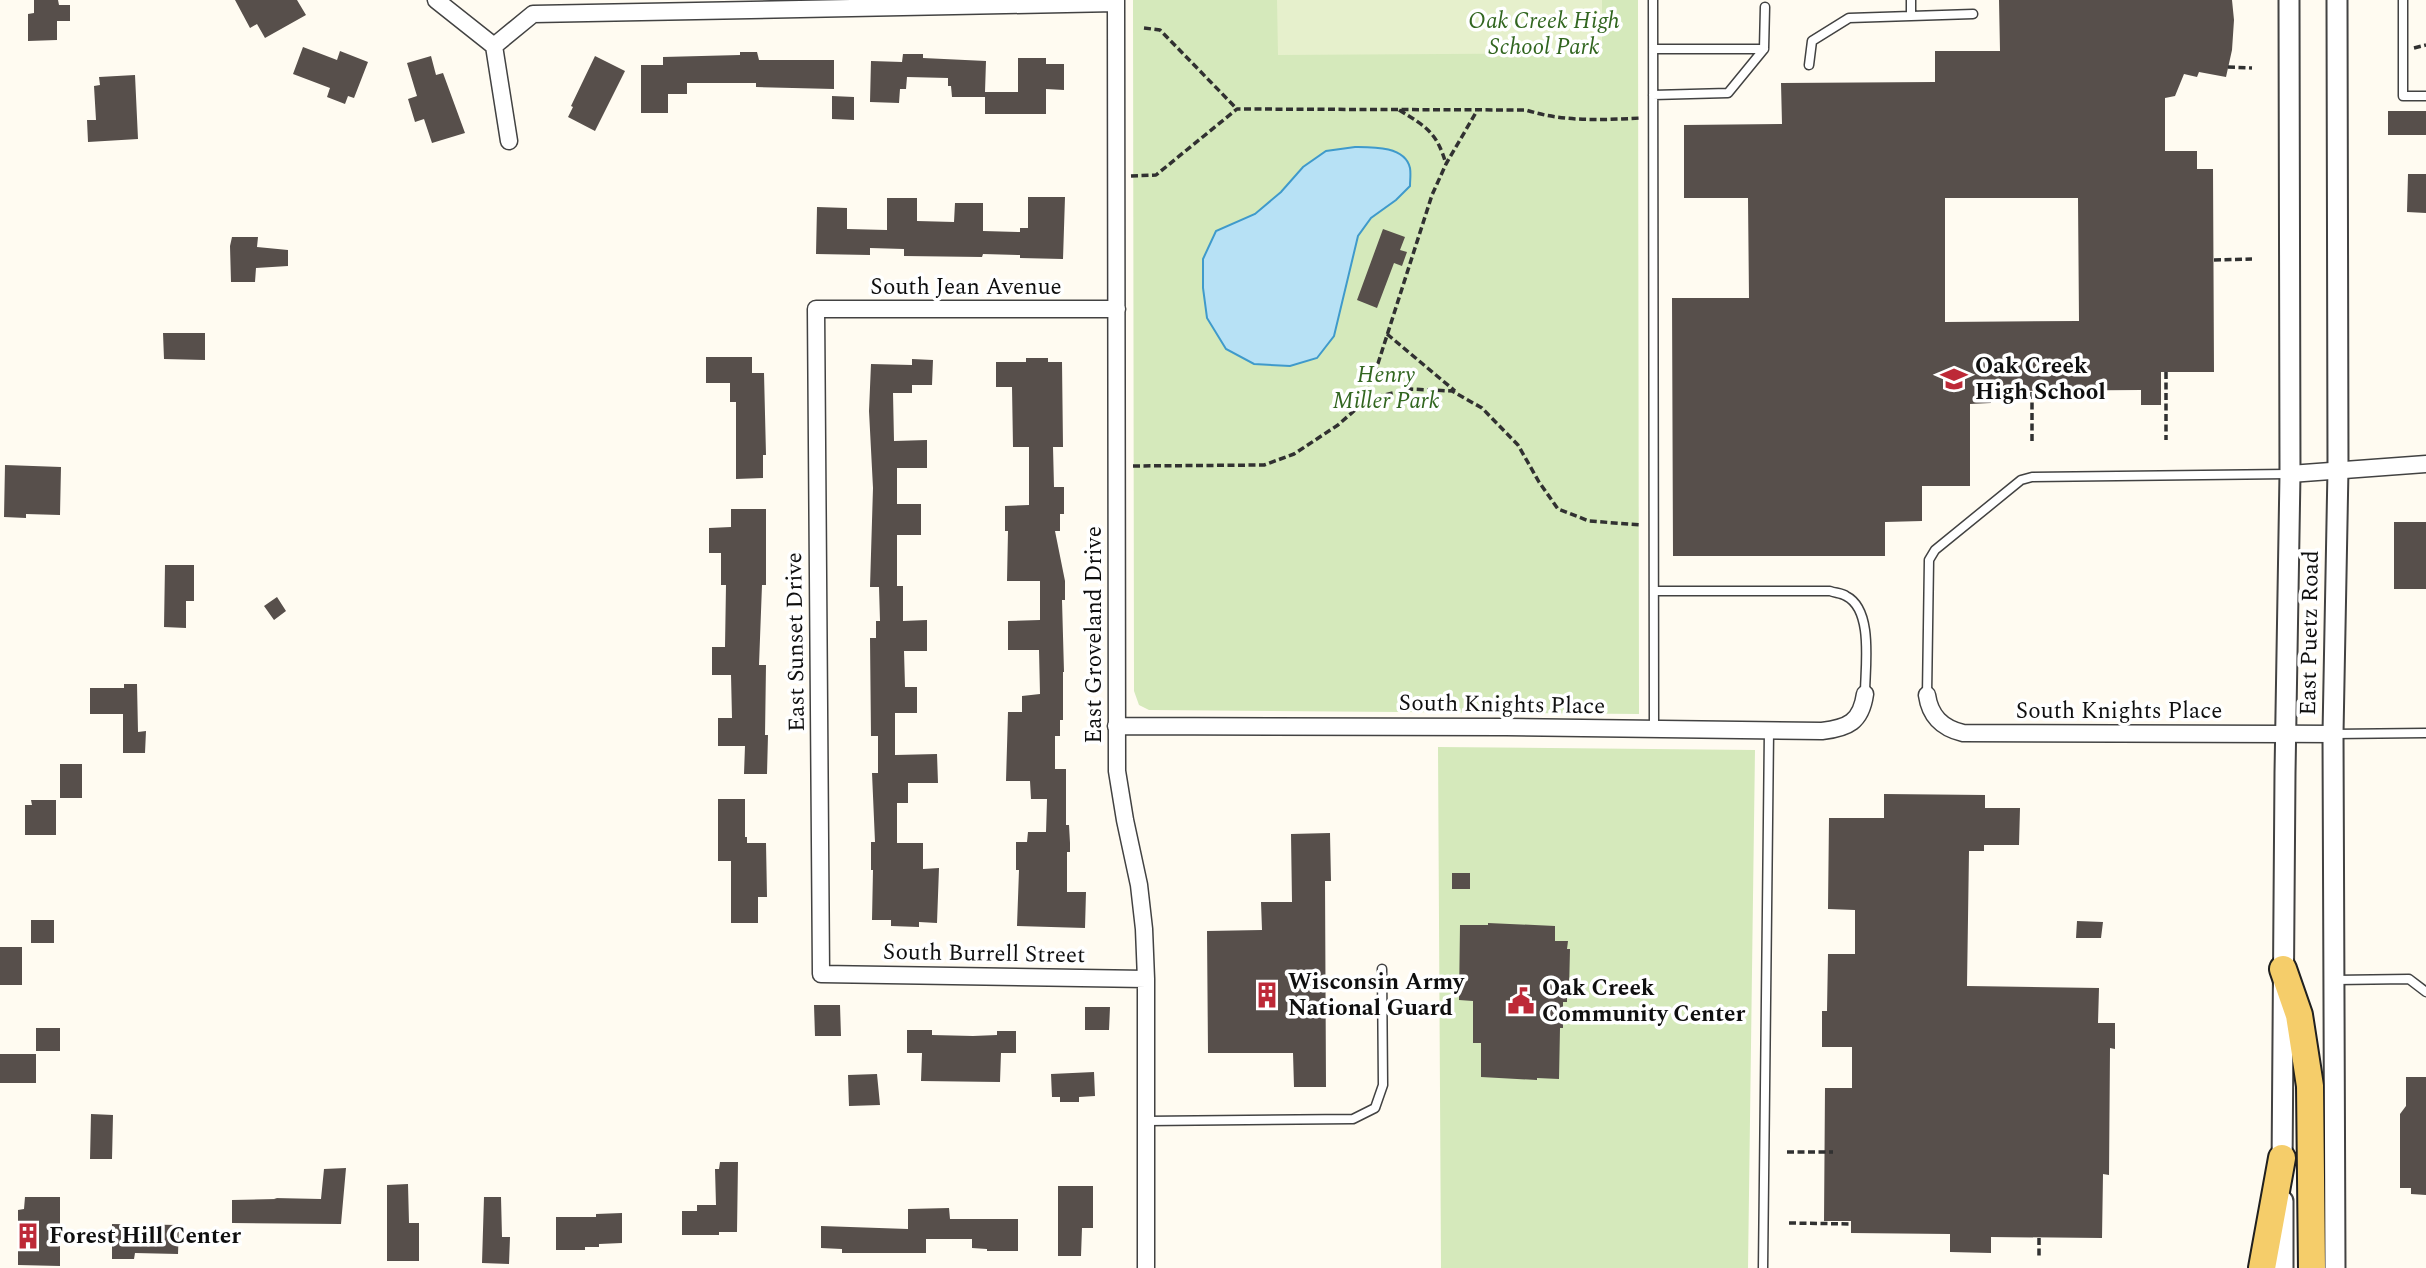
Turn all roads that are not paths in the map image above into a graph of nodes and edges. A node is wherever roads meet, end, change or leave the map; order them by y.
1 (436, 0) edge
2 (1653, 0) edge
3 (1911, 0) edge
4 (2289, 0) edge
5 (2337, 0) edge
6 (2403, 0) edge
7 (1116, 1) edge
8 (1765, 7) dead end
9 (1973, 14) dead end
10 (1911, 16) junction
11 (494, 46) junction
12 (1653, 49) junction
13 (1764, 49) junction
14 (1809, 65) dead end
15 (1653, 95) junction
16 (2426, 96) edge
17 (509, 141) dead end
18 (816, 309) joint
19 (1117, 309) junction
20 (2426, 464) edge
21 (2338, 469) junction
22 (2290, 474) junction
23 (1654, 591) junction
24 (1865, 694) joint
25 (1927, 695) joint
26 (1116, 726) junction
27 (1654, 729) junction
28 (1769, 731) junction
29 (2426, 733) edge
30 (2285, 734) junction
31 (2333, 734) junction
32 (1382, 969) dead end
33 (2283, 969) junction
34 (821, 974) joint
35 (1146, 978) junction
36 (2334, 979) junction
37 (2426, 992) edge
38 (1146, 1121) junction
39 (2282, 1158) junction
40 (1146, 1268) edge
41 (1763, 1268) edge
42 (2262, 1268) edge
43 (2283, 1268) edge
44 (2312, 1268) edge
45 (2334, 1268) edge

1 - 11 street
2 - 12 lane
3 - 10 lane
4 - 22 street, East Puetz Road
5 - 21 street, East Puetz Road
6 - 16 lane
7 - 11 street
7 - 19 street, East Groveland Drive
8 - 13 lane
9 - 10 lane
10 - 14 lane
11 - 17 street
12 - 13 lane
12 - 15 lane
13 - 15 lane
15 - 23 lane
18 - 19 street, South Jean Avenue
18 - 34 street, East Sunset Drive
19 - 26 street, East Groveland Drive
20 - 21 street
21 - 22 street
21 - 31 street, East Puetz Road
22 - 25 lane
22 - 30 street, East Puetz Road
23 - 24 lane
23 - 27 lane
24 - 28 street, South Knights Place
25 - 30 street, South Knights Place
26 - 27 street, South Knights Place
26 - 35 street, East Groveland Drive
27 - 28 street, South Knights Place
28 - 41 lane
29 - 31 lane
30 - 31 street, South Knights Place
30 - 33 street, East Puetz Road
31 - 36 street, East Puetz Road
32 - 38 lane
33 - 39 street, East Puetz Road
33 - 44 main road
34 - 35 street, South Burrell Street
35 - 38 street, East Groveland Drive
36 - 37 lane
36 - 45 street, East Puetz Road
38 - 40 street, East Groveland Drive
39 - 42 main road
39 - 43 street, East Puetz Road

